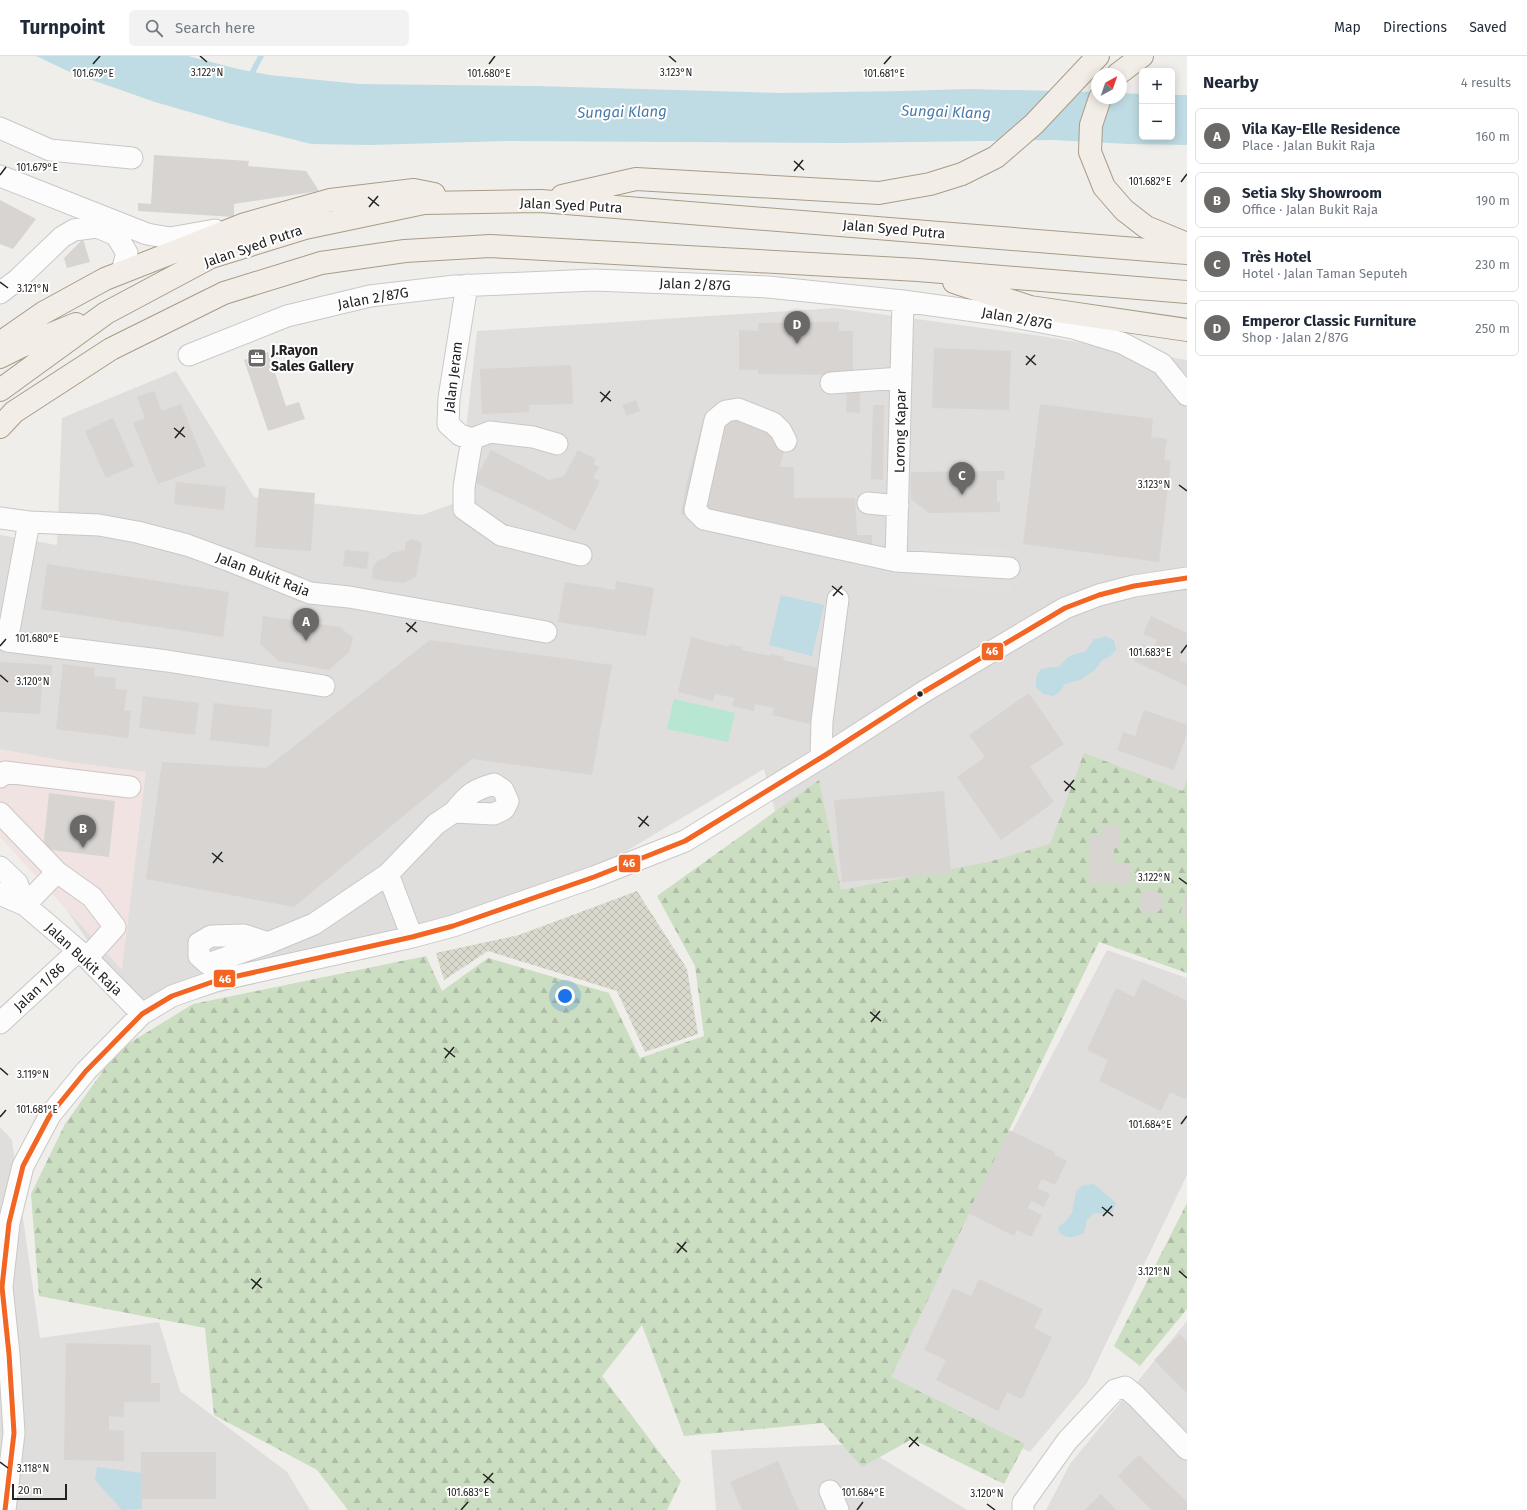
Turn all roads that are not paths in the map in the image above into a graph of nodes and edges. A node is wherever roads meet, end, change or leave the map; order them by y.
1 (1098, 56) edge
2 (1142, 56) edge
3 (1126, 68) edge
4 (1098, 104) edge
5 (0, 128) edge
6 (132, 158) dead end
7 (0, 176) edge
8 (541, 201) junction
9 (471, 202) junction
10 (245, 224) junction
11 (1187, 244) edge
12 (1187, 253) edge
13 (918, 270) junction
14 (122, 271) junction
15 (1082, 284) junction
16 (466, 285) junction
17 (1187, 292) edge
18 (0, 293) edge
19 (1187, 300) edge
20 (903, 301) junction
21 (106, 313) junction
22 (1187, 330) edge
23 (0, 342) edge
24 (190, 355) dead end
25 (0, 356) edge
26 (901, 378) junction
27 (831, 383) dead end
28 (0, 390) edge
29 (1187, 395) edge
30 (0, 427) edge
31 (472, 439) junction
32 (786, 442) dead end
33 (557, 444) dead end
34 (868, 503) dead end
35 (898, 506) junction
36 (0, 518) edge
37 (29, 522) junction
38 (581, 555) dead end
39 (896, 561) junction
40 (1009, 568) dead end
41 (1187, 578) edge
42 (838, 599) dead end
43 (546, 632) dead end
44 (324, 686) dead end
45 (821, 757) junction
46 (0, 777) edge
47 (130, 788) dead end
48 (454, 812) dead end
49 (0, 813) edge
50 (0, 867) edge
51 (57, 872) junction
52 (388, 874) junction
53 (0, 892) edge
54 (25, 905) junction
55 (412, 937) junction
56 (268, 943) dead end
57 (82, 954) junction
58 (142, 1014) junction
59 (0, 1023) edge
60 (1187, 1449) edge
61 (830, 1491) dead end
62 (4, 1506) edge
63 (838, 1510) edge
64 (1023, 1510) edge

1 - 8 main road
2 - 3 main road
4 - 11 main road
5 - 6 street
7 - 10 street
8 - 9 main road, Jalan Syed Putra
8 - 12 main road, Jalan Syed Putra
9 - 10 main road
9 - 21 main road, Jalan Syed Putra
10 - 14 main road
13 - 15 main road
13 - 22 main road
13 - 30 main road
14 - 18 street
14 - 23 main road
15 - 17 main road
15 - 19 main road
16 - 20 street, Jalan 2/87G
16 - 24 street, Jalan 2/87G
16 - 31 street, Jalan Jeram
20 - 26 street, Lorong Kapar
20 - 29 street, Jalan 2/87G
21 - 25 main road
21 - 28 main road, Jalan Syed Putra
26 - 27 street
26 - 35 street, Lorong Kapar
31 - 33 street
31 - 38 street
32 - 39 street
34 - 35 street
35 - 39 street, Lorong Kapar
36 - 37 street, Jalan Bukit Raja
37 - 43 street, Jalan Bukit Raja
37 - 44 street
39 - 40 street
41 - 45 street
42 - 45 street
45 - 55 street
46 - 47 street
48 - 52 street
49 - 51 street
50 - 54 street, Jalan Bukit Raja
51 - 54 street
51 - 57 street, Jalan 1/86
52 - 55 street
52 - 56 street
53 - 54 street, Jalan Bukit Raja
54 - 57 street, Jalan Bukit Raja
55 - 58 street
57 - 58 street, Jalan Bukit Raja
57 - 59 street, Jalan 1/86
58 - 62 street
60 - 64 street
61 - 63 street

